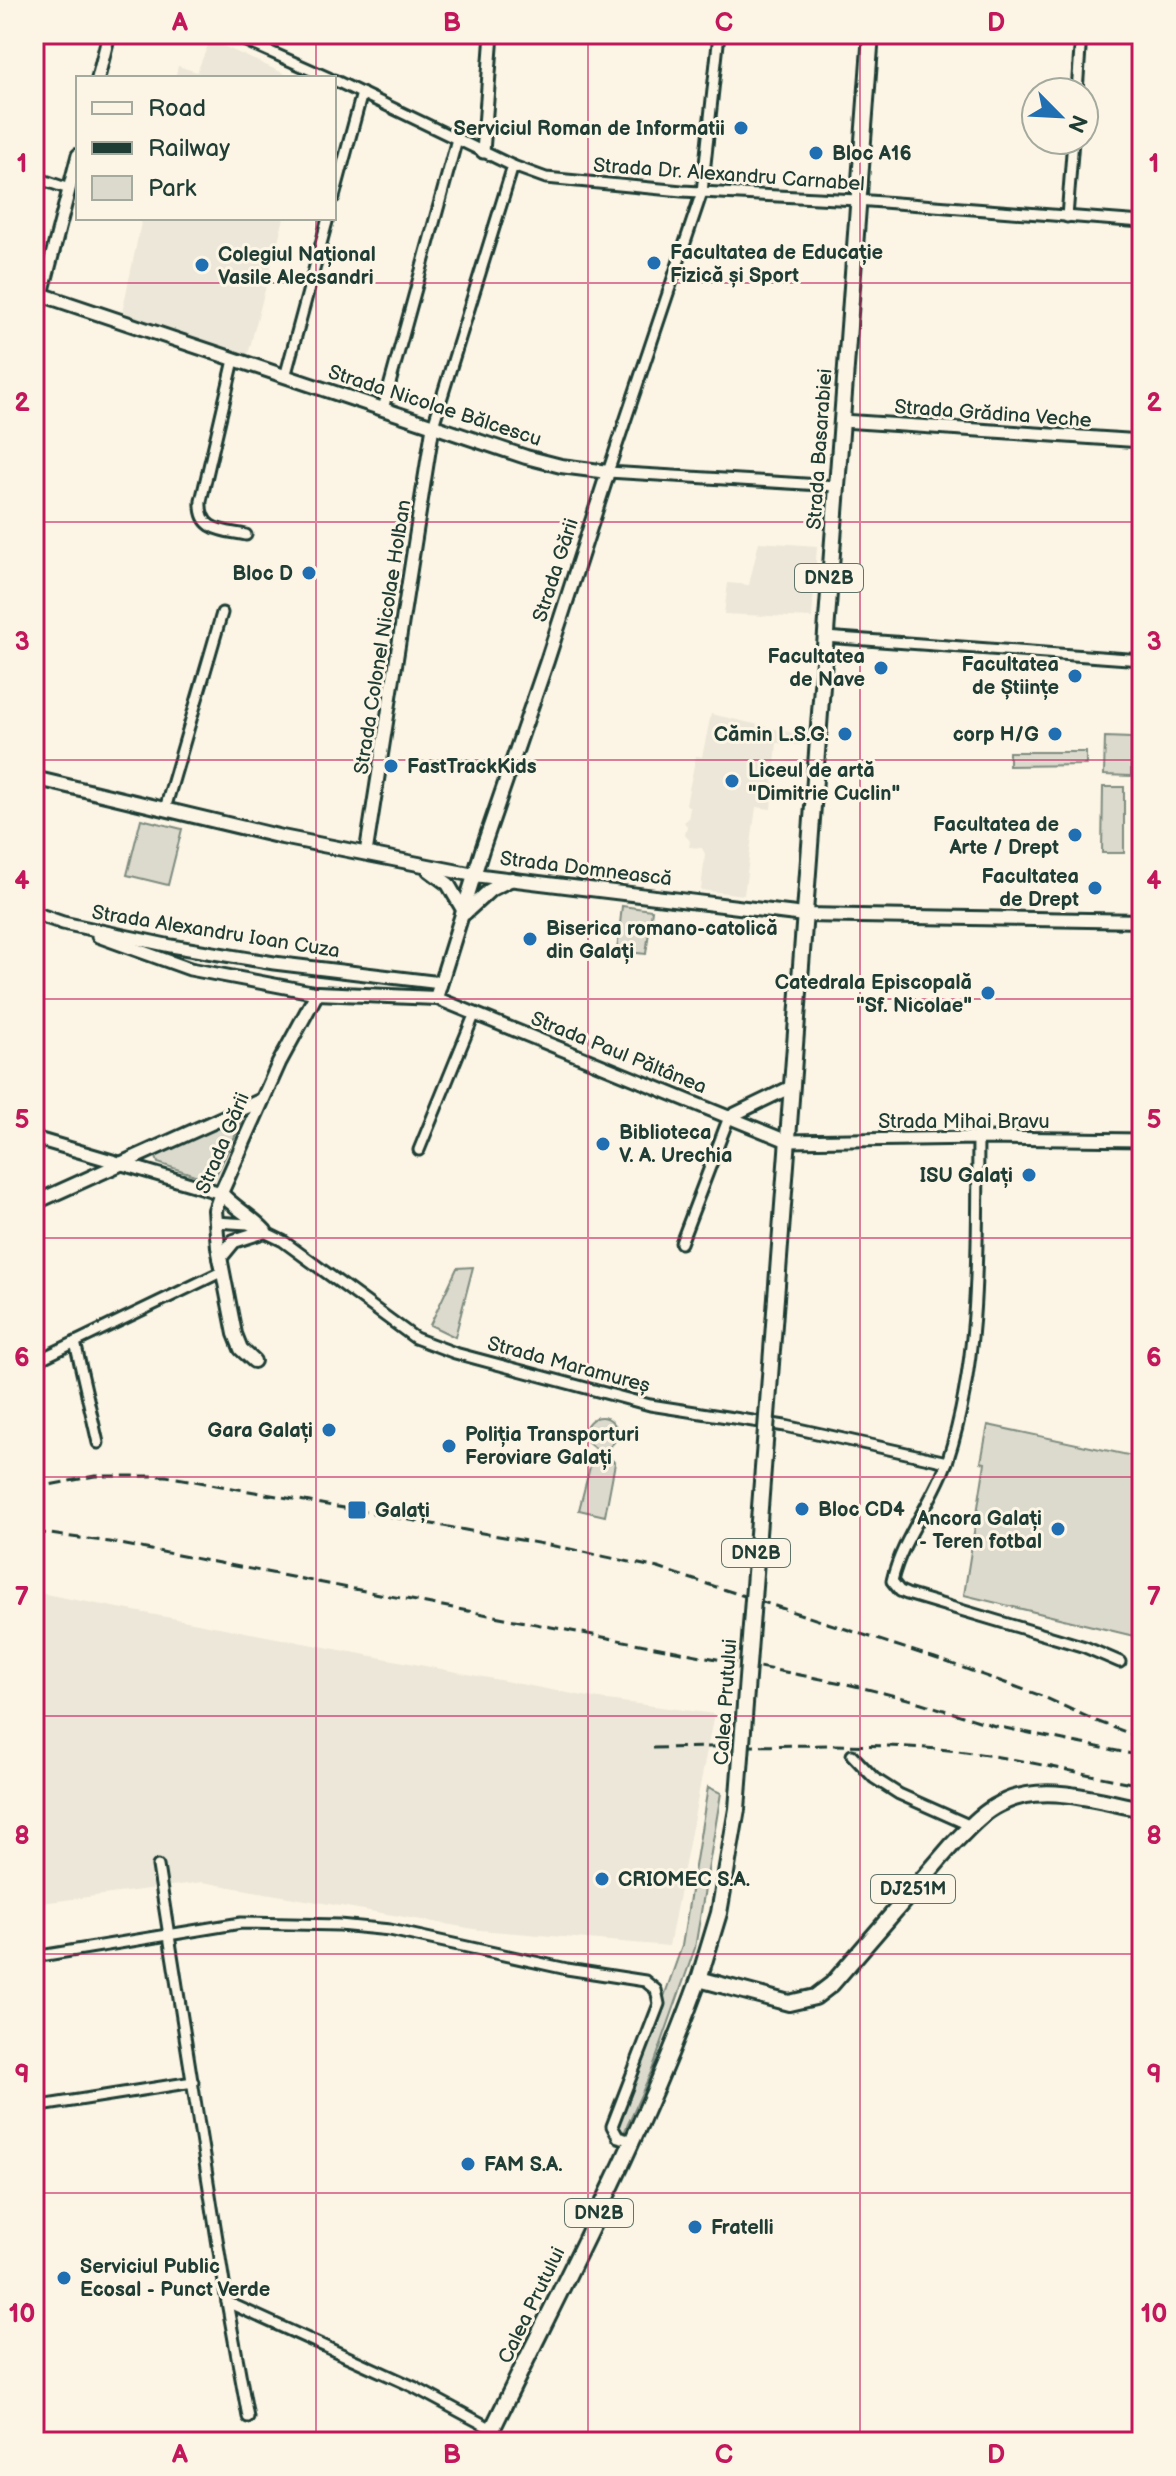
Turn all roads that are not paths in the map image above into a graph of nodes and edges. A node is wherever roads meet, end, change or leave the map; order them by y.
1 (109, 34) edge
2 (230, 34) edge
3 (492, 34) edge
4 (719, 34) edge
5 (1081, 34) edge
6 (870, 35) edge
7 (98, 76) edge
8 (325, 76) edge
9 (1078, 76) edge
10 (336, 81) edge
11 (362, 93) junction
12 (457, 139) junction
13 (483, 152) junction
14 (1072, 156) edge
15 (76, 163) edge
16 (513, 166) junction
17 (34, 177) edge
18 (69, 189) junction
19 (336, 190) edge
20 (702, 192) junction
21 (857, 200) junction
22 (1067, 217) junction
23 (327, 220) edge
24 (1142, 222) edge
25 (38, 293) edge
26 (34, 325) edge
27 (234, 360) junction
28 (285, 377) junction
29 (383, 409) junction
30 (842, 421) junction
31 (433, 426) junction
32 (1142, 441) edge
33 (608, 472) junction
34 (837, 486) junction
35 (246, 535) dead end
36 (222, 613) dead end
37 (825, 637) junction
38 (1142, 660) edge
39 (34, 778) edge
40 (165, 809) junction
41 (366, 853) junction
42 (416, 863) junction
43 (474, 875) junction
44 (512, 879) junction
45 (34, 913) edge
46 (465, 913) junction
47 (804, 915) junction
48 (1142, 921) edge
49 (63, 923) junction
50 (441, 983) junction
51 (317, 993) junction
52 (436, 998) junction
53 (475, 1013) junction
54 (791, 1087) junction
55 (262, 1100) junction
56 (729, 1117) junction
57 (34, 1138) edge
58 (978, 1138) junction
59 (1142, 1140) edge
60 (787, 1141) junction
61 (419, 1150) dead end
62 (120, 1163) junction
63 (221, 1193) junction
64 (34, 1203) edge
65 (215, 1222) junction
66 (265, 1231) junction
67 (681, 1243) dead end
68 (221, 1264) junction
69 (75, 1342) junction
70 (254, 1361) dead end
71 (34, 1362) edge
72 (98, 1443) dead end
73 (947, 1462) junction
74 (1120, 1662) dead end
75 (852, 1755) dead end
76 (1142, 1809) edge
77 (971, 1826) junction
78 (158, 1866) dead end
79 (170, 1936) junction
80 (34, 1957) edge
81 (699, 1979) junction
82 (193, 2082) junction
83 (34, 2107) edge
84 (633, 2141) junction
85 (227, 2302) junction
86 (248, 2417) dead end
87 (489, 2436) edge

1 - 7 street
2 - 8 street, Strada Dr. Alexandru Carnabel
3 - 13 street
4 - 20 street, Strada Gării
5 - 9 street
6 - 21 main road, Strada Basarabiei / DN2B
10 - 11 street, Strada Dr. Alexandru Carnabel
11 - 12 street, Strada Dr. Alexandru Carnabel
11 - 19 street
12 - 13 street, Strada Dr. Alexandru Carnabel
12 - 29 street
13 - 16 street, Strada Dr. Alexandru Carnabel
14 - 22 street
15 - 18 street
16 - 20 street, Strada Dr. Alexandru Carnabel
16 - 31 street
17 - 18 street
18 - 25 street
20 - 21 street, Strada Dr. Alexandru Carnabel
20 - 33 street, Strada Gării
21 - 22 street, Strada Dr. Alexandru Carnabel
21 - 30 main road, Strada Basarabiei / DN2B
22 - 24 street, Strada Dr. Alexandru Carnabel
23 - 28 street
25 - 26 street
25 - 27 main road, Strada Nicolae Bălcescu
27 - 28 main road, Strada Nicolae Bălcescu
27 - 35 street
28 - 29 main road, Strada Nicolae Bălcescu
29 - 31 main road, Strada Nicolae Bălcescu
30 - 32 street, Strada Grădina Veche
30 - 34 main road, Strada Basarabiei / DN2B
31 - 33 main road, Strada Nicolae Bălcescu
31 - 41 street, Strada Colonel Nicolae Holban
33 - 34 street, Strada Nicolae Bălcescu
33 - 43 main road, Strada Gării
34 - 37 main road, Strada Basarabiei / DN2B
36 - 40 street
37 - 38 street
37 - 47 main road, Strada Basarabiei / DN2B
39 - 40 main road, Strada Domnească
40 - 41 main road, Strada Domnească
41 - 42 main road, Strada Domnească
42 - 43 main road, Strada Domnească
42 - 46 main road
43 - 44 main road, Strada Domnească
43 - 46 main road, Strada Gării
44 - 46 main road
44 - 47 main road, Strada Domnească
45 - 49 street, Strada Alexandru Ioan Cuza
46 - 50 main road, Strada Gării
47 - 48 main road, Strada Domnească
47 - 54 main road, Calea Prutului / DN2B
49 - 50 street, Strada Alexandru Ioan Cuza
49 - 51 street
50 - 52 main road, Strada Gării
51 - 52 main road
51 - 55 main road, Strada Gării
52 - 53 street, Strada Paul Păltânea
53 - 56 street, Strada Paul Păltânea
53 - 61 street
54 - 56 street
54 - 60 main road, Calea Prutului / DN2B
55 - 62 main road
55 - 63 main road, Strada Gării
56 - 60 street, Strada Paul Păltânea
56 - 67 street
57 - 62 street
58 - 59 street, Strada Mihai Bravu
58 - 60 street, Strada Mihai Bravu
58 - 73 street
60 - 81 main road, Calea Prutului / DN2B, bridge
62 - 63 street
62 - 64 main road
63 - 65 main road, Strada Gării
63 - 66 main road
65 - 66 street, Strada Maramureș
65 - 68 main road, Strada Gării
66 - 68 main road
66 - 73 street, Strada Maramureș
68 - 69 street
68 - 70 main road, Strada Gării
69 - 71 street
69 - 72 street
73 - 74 street
75 - 77 street
76 - 77 main road, DJ251M
77 - 81 main road, DJ251M
78 - 79 street
79 - 80 street
79 - 82 street
79 - 84 street
81 - 84 main road, Calea Prutului / DN2B
82 - 83 street
82 - 85 street
84 - 87 main road, Calea Prutului / DN2B
85 - 86 street
85 - 87 street

